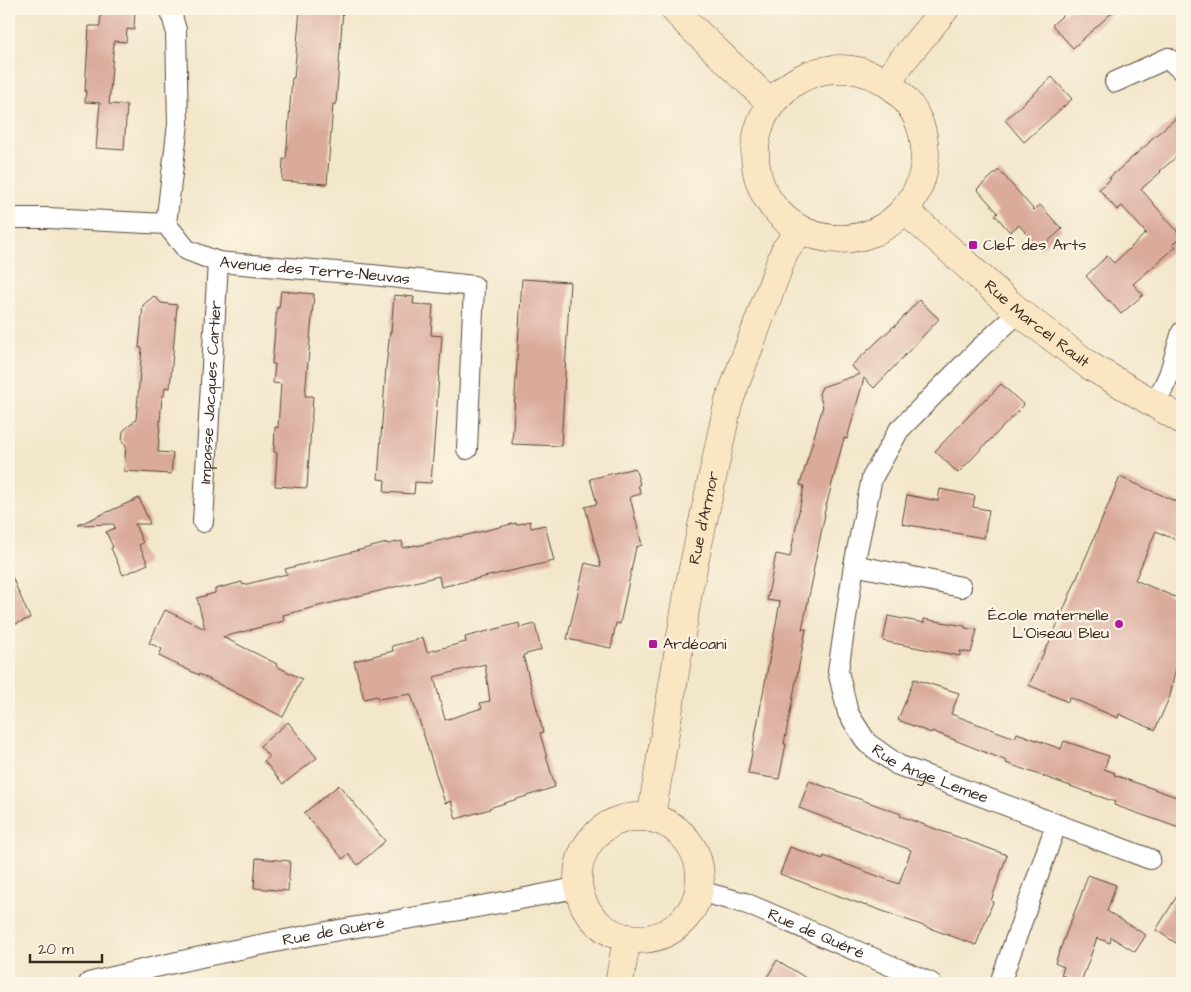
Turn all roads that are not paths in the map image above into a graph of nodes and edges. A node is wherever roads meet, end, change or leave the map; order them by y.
1 (170, 9) edge
2 (945, 9) edge
3 (686, 14) edge
4 (1182, 71) edge
5 (1115, 82) dead end
6 (887, 83) junction
7 (771, 103) junction
8 (904, 210) junction
9 (9, 218) edge
10 (166, 224) junction
11 (802, 230) junction
12 (218, 262) junction
13 (1018, 312) junction
14 (1182, 332) edge
15 (1152, 402) junction
16 (1182, 420) edge
17 (467, 449) dead end
18 (203, 522) dead end
19 (854, 565) junction
20 (961, 587) dead end
21 (651, 818) junction
22 (1056, 825) junction
23 (1150, 859) dead end
24 (578, 887) junction
25 (698, 891) junction
26 (628, 938) junction
27 (89, 983) edge
28 (619, 983) edge
29 (931, 983) edge
30 (1000, 983) edge

1 - 10 street
2 - 6 main road
3 - 7 main road
4 - 5 street
6 - 7 main road
6 - 8 main road
7 - 11 main road
8 - 11 main road
8 - 13 main road, Rue Marcel Rault
9 - 10 street
10 - 12 street, Avenue des Terre-Neuvas
11 - 21 main road, Rue d'Armor
12 - 17 street, Avenue des Terre-Neuvas
12 - 18 street, Impasse Jacques Cartier
13 - 15 main road, Rue Marcel Rault
13 - 19 street, Rue Ange Lemee
14 - 15 street
15 - 16 main road, Rue Marcel Rault
19 - 20 street
19 - 22 street, Rue Ange Lemee
21 - 24 main road
21 - 25 main road
22 - 23 street, Rue Ange Lemee
22 - 30 street
24 - 26 main road
24 - 27 street, Rue de Quéré
25 - 26 main road
25 - 29 street, Rue de Quéré
26 - 28 main road

